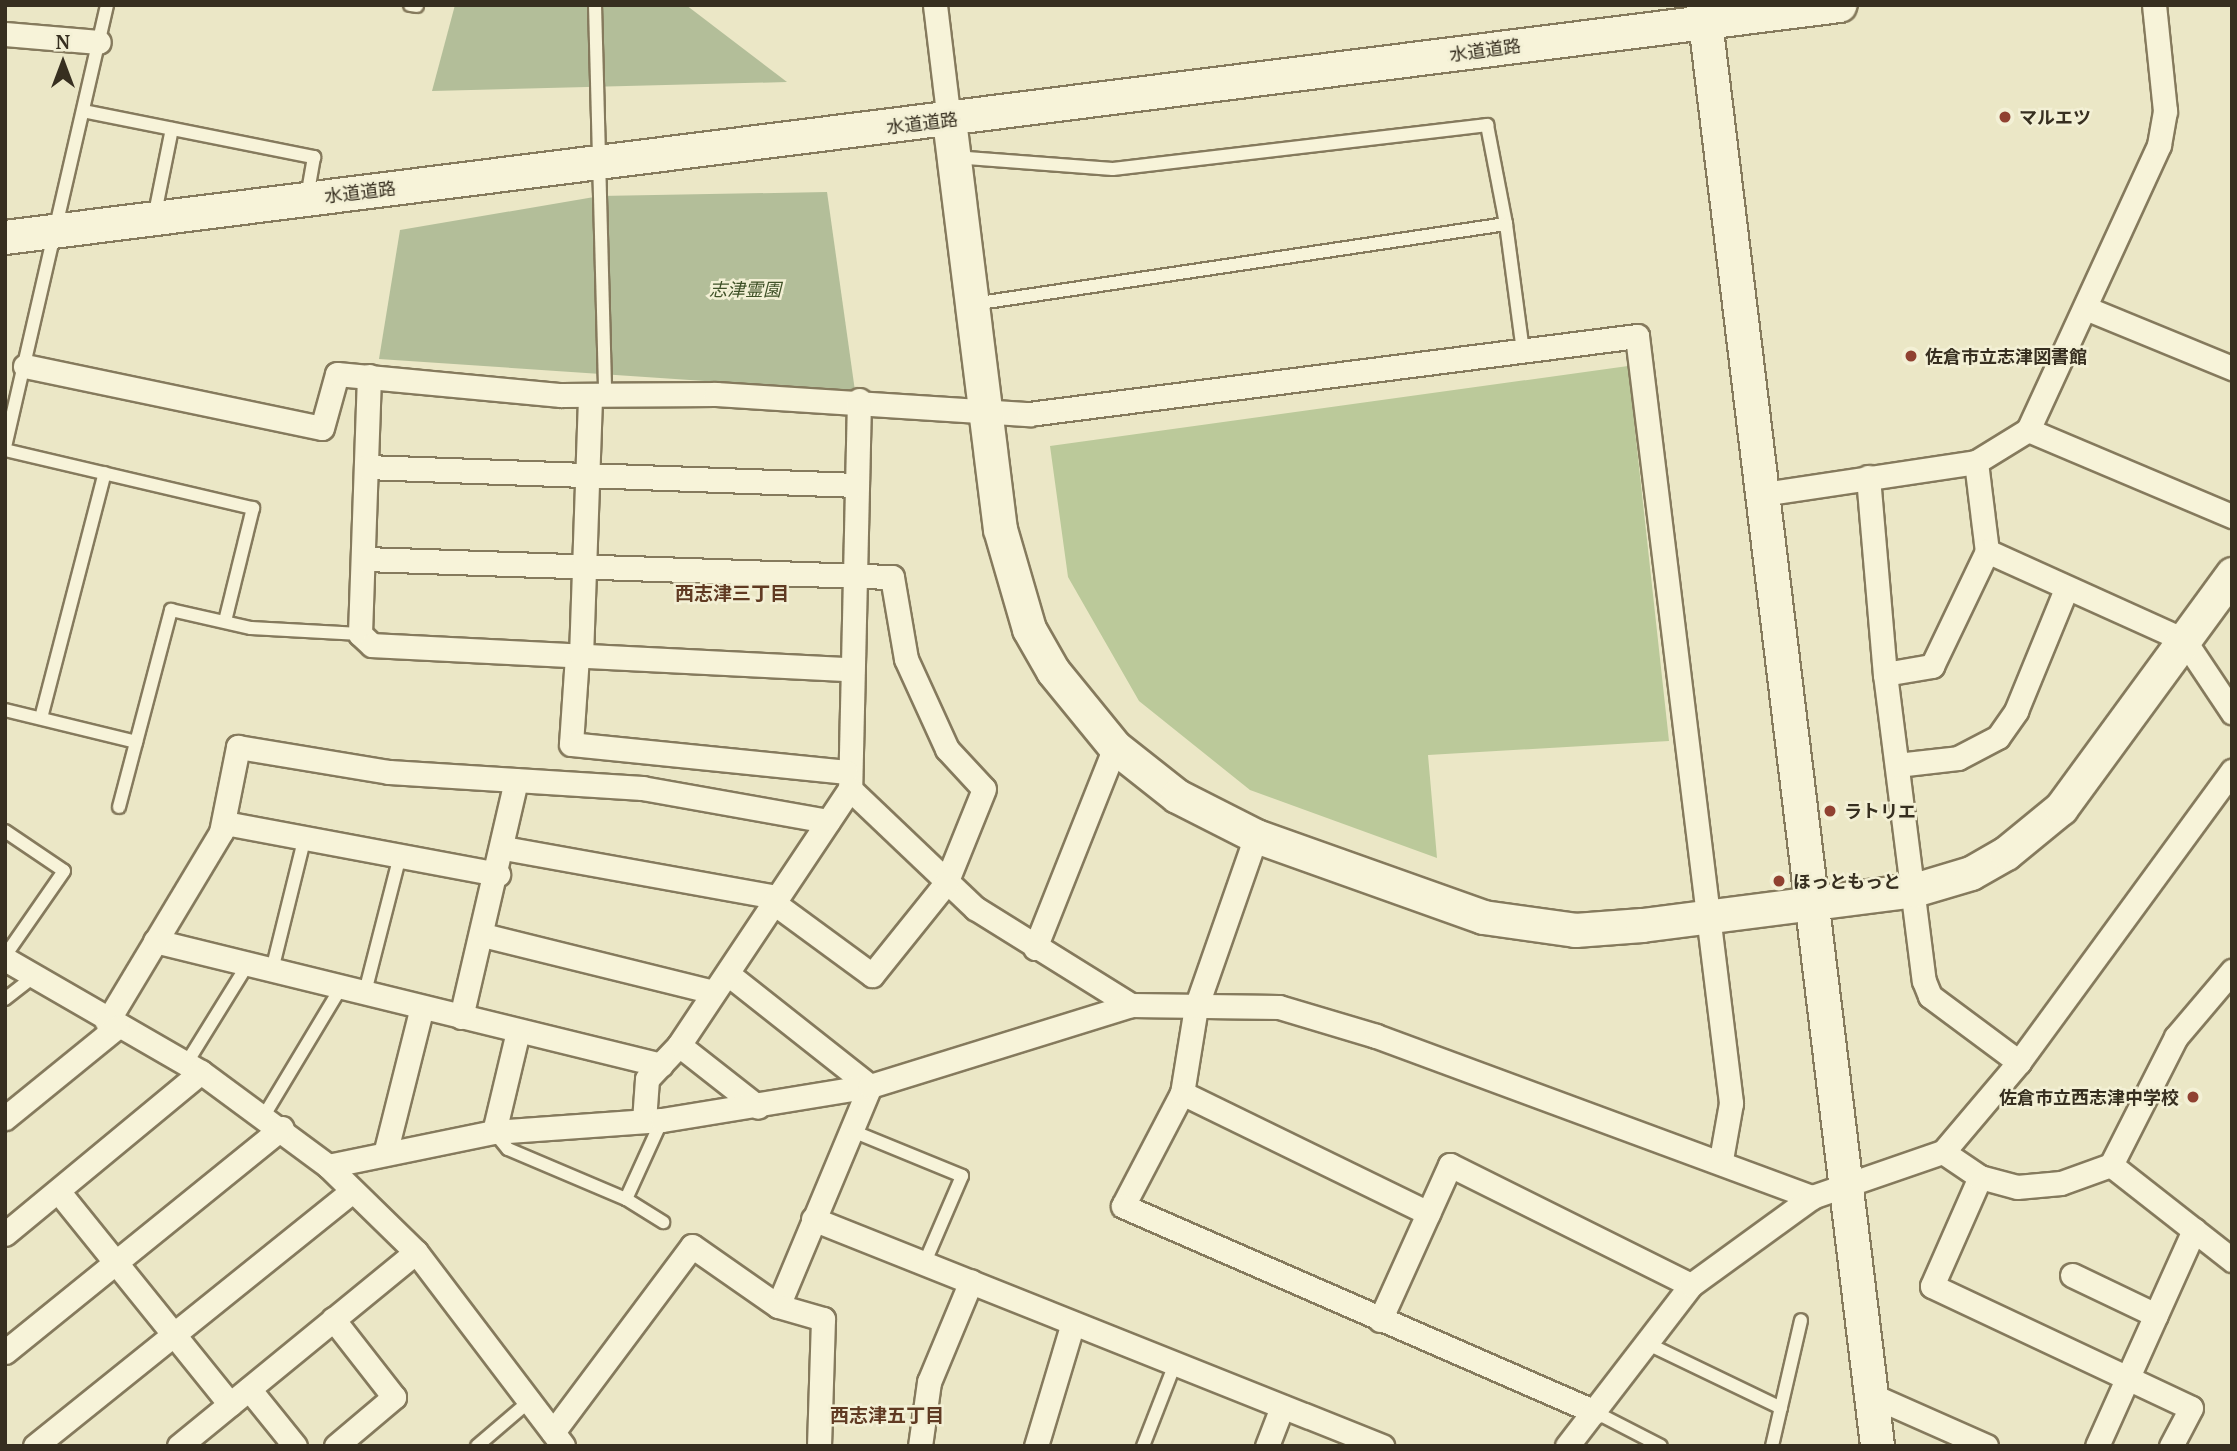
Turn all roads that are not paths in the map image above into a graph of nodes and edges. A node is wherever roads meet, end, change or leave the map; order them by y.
1 (107, 5) edge
2 (411, 5) edge
3 (595, 5) edge
4 (935, 5) edge
5 (1839, 5) edge
6 (2154, 5) edge
7 (417, 6) edge
8 (1704, 13) edge
9 (5, 34) edge
10 (99, 42) junction
11 (83, 111) junction
12 (949, 120) junction
13 (172, 129) junction
14 (954, 158) junction
15 (600, 163) junction
16 (307, 199) junction
17 (155, 218) junction
18 (1506, 224) junction
19 (54, 230) junction
20 (5, 237) edge
21 (972, 304) junction
22 (2088, 309) junction
23 (1523, 351) junction
24 (25, 366) junction
25 (2232, 368) edge
26 (369, 376) junction
27 (597, 395) junction
28 (859, 400) junction
29 (986, 415) junction
30 (2028, 430) junction
31 (5, 448) edge
32 (1976, 462) junction
33 (366, 467) junction
34 (105, 473) junction
35 (587, 474) junction
36 (1868, 477) junction
37 (856, 485) junction
38 (1763, 494) junction
39 (2232, 516) edge
40 (1987, 551) junction
41 (365, 559) junction
42 (584, 567) junction
43 (2232, 574) edge
44 (853, 576) junction
45 (2066, 589) junction
46 (225, 621) junction
47 (360, 634) junction
48 (2184, 640) junction
49 (579, 656) junction
50 (852, 670) junction
51 (1885, 674) junction
52 (5, 710) edge
53 (2232, 712) edge
54 (41, 718) junction
55 (136, 742) junction
56 (1115, 747) junction
57 (1897, 765) junction
58 (2232, 771) edge
59 (516, 780) junction
60 (848, 781) junction
61 (120, 807) dead end
62 (828, 821) junction
63 (225, 823) junction
64 (5, 831) edge
65 (1256, 836) junction
66 (305, 837) junction
67 (504, 848) junction
68 (400, 856) junction
69 (498, 874) junction
70 (946, 883) junction
71 (1914, 890) junction
72 (775, 900) junction
73 (1813, 904) junction
74 (1709, 917) junction
75 (483, 935) junction
76 (155, 941) junction
77 (1035, 948) junction
78 (5, 957) edge
79 (248, 964) junction
80 (272, 970) junction
81 (2232, 971) edge
82 (728, 974) junction
83 (34, 976) junction
84 (354, 989) junction
85 (713, 992) junction
86 (5, 999) edge
87 (1131, 1005) junction
88 (422, 1007) junction
89 (1196, 1007) junction
90 (461, 1017) junction
91 (112, 1024) junction
92 (518, 1031) junction
93 (679, 1045) junction
94 (2019, 1062) junction
95 (661, 1065) junction
96 (193, 1068) junction
97 (870, 1086) junction
98 (1182, 1093) junction
99 (758, 1107) junction
100 (5, 1118) edge
101 (273, 1121) junction
102 (653, 1121) junction
103 (850, 1130) junction
104 (494, 1132) junction
105 (386, 1150) junction
106 (1943, 1152) junction
107 (1721, 1160) junction
108 (2111, 1165) junction
109 (328, 1166) junction
110 (1980, 1177) junction
111 (1847, 1180) junction
112 (58, 1191) junction
113 (352, 1191) junction
114 (1812, 1197) junction
115 (626, 1199) junction
116 (1428, 1213) junction
117 (813, 1219) junction
118 (663, 1222) dead end
119 (2194, 1230) junction
120 (5, 1234) edge
121 (416, 1252) junction
122 (2232, 1260) edge
123 (116, 1262) junction
124 (925, 1262) junction
125 (2072, 1275) dead end
126 (971, 1282) junction
127 (1691, 1285) junction
128 (778, 1306) junction
129 (2156, 1315) junction
130 (333, 1319) junction
131 (1380, 1320) junction
132 (1801, 1320) dead end
133 (1073, 1323) junction
134 (174, 1333) junction
135 (1644, 1342) junction
136 (5, 1352) edge
137 (1175, 1364) junction
138 (2130, 1377) junction
139 (249, 1389) junction
140 (1871, 1395) junction
141 (533, 1398) junction
142 (230, 1404) junction
143 (1282, 1407) junction
144 (1781, 1408) junction
145 (1595, 1412) junction
146 (558, 1439) edge
147 (1955, 1439) edge
148 (35, 1446) edge
149 (179, 1446) edge
150 (295, 1446) edge
151 (336, 1446) edge
152 (477, 1446) edge
153 (819, 1446) edge
154 (919, 1446) edge
155 (1036, 1446) edge
156 (1143, 1446) edge
157 (1267, 1446) edge
158 (1382, 1446) edge
159 (1567, 1446) edge
160 (1661, 1446) edge
161 (1772, 1446) edge
162 (1877, 1446) edge
163 (1986, 1446) edge
164 (2097, 1446) edge
165 (2171, 1446) edge

1 - 10 lane
2 - 7 lane
3 - 15 lane
4 - 12 street
5 - 8 street, 水道道路
6 - 22 street
8 - 12 street, 水道道路
8 - 38 street
9 - 10 street
10 - 11 lane
11 - 13 lane
11 - 19 lane
12 - 14 street
12 - 15 street, 水道道路
13 - 16 lane
13 - 17 lane
14 - 18 lane
14 - 21 street
15 - 16 street, 水道道路
15 - 27 lane
16 - 17 street, 水道道路
17 - 19 street, 水道道路
18 - 21 lane
18 - 23 lane
19 - 20 street, 水道道路
19 - 24 lane
21 - 29 street
22 - 25 street
22 - 30 street
23 - 29 street
23 - 74 street
24 - 26 street
24 - 31 lane
26 - 27 street
26 - 33 street
27 - 28 street
27 - 35 street
28 - 29 street
28 - 37 street
29 - 56 street
30 - 32 street
30 - 39 street
31 - 34 lane
32 - 36 street
32 - 40 street
33 - 35 street
33 - 41 street
34 - 46 lane
34 - 54 lane
35 - 37 street
35 - 42 street
36 - 38 street
36 - 51 street
37 - 44 street
38 - 73 street
40 - 45 street
40 - 51 street
41 - 42 street
41 - 47 street
42 - 44 street
42 - 49 street
43 - 48 street
44 - 50 street
44 - 70 street
45 - 48 street
45 - 57 street
46 - 47 lane
46 - 55 lane
47 - 49 street
48 - 53 street
48 - 71 street
49 - 50 street
49 - 60 street
50 - 60 street
51 - 57 street
52 - 54 lane
54 - 55 lane
55 - 61 lane
56 - 65 street
56 - 77 street
57 - 71 street
58 - 94 street
59 - 62 street
59 - 63 street
59 - 67 street
60 - 62 street
60 - 70 street
62 - 72 street
63 - 66 street
63 - 76 street
64 - 78 lane
65 - 74 street
65 - 89 street
66 - 68 street
66 - 80 lane
67 - 69 street
67 - 72 street
68 - 69 street
68 - 84 lane
69 - 75 street
70 - 72 street
70 - 77 street
71 - 73 street
71 - 94 street
72 - 82 street
73 - 74 street
73 - 111 street
74 - 107 street
75 - 85 street
75 - 90 street
76 - 79 street
76 - 91 street
77 - 87 street
78 - 83 street
79 - 80 street
79 - 96 lane
80 - 84 street
81 - 108 street
82 - 85 street
82 - 97 street
83 - 86 lane
83 - 91 street
84 - 88 street
84 - 101 lane
85 - 93 street
87 - 89 street
87 - 97 street
88 - 90 street
88 - 105 street
89 - 98 street
89 - 107 street
90 - 92 street
91 - 96 street
91 - 100 street
92 - 95 street
92 - 104 street
93 - 95 street
93 - 99 street
94 - 106 street
95 - 102 street
96 - 101 street
96 - 112 street
97 - 99 street
97 - 103 street
98 - 116 street
98 - 131 street
99 - 102 street
101 - 109 street
101 - 123 street
102 - 104 street
102 - 115 lane
103 - 117 street
103 - 124 lane
104 - 105 street
104 - 115 lane
105 - 109 street
106 - 110 street
106 - 111 street
107 - 114 street
108 - 110 street
108 - 119 street
109 - 113 street
110 - 138 street
111 - 114 street
111 - 140 street
112 - 120 street
112 - 123 street
113 - 121 street
113 - 134 street
114 - 127 street
115 - 118 lane
116 - 127 street
116 - 131 street
117 - 124 street
117 - 128 street
119 - 122 street
119 - 129 street
121 - 130 street
121 - 141 street
123 - 134 street
123 - 136 street
124 - 126 street
125 - 129 street
126 - 133 street
126 - 154 street
127 - 135 street
128 - 146 street
128 - 153 street
129 - 138 street
130 - 139 street
130 - 151 street
131 - 145 street
132 - 144 lane
133 - 137 street
133 - 155 street
134 - 142 street
134 - 148 street
135 - 144 lane
135 - 145 street
137 - 143 street
137 - 156 lane
138 - 164 street
138 - 165 street
139 - 142 street
139 - 150 street
140 - 147 street
140 - 162 street
141 - 146 street
141 - 152 lane
142 - 149 street
143 - 157 street
143 - 158 street
144 - 161 lane
145 - 159 street
145 - 160 lane
147 - 163 street

